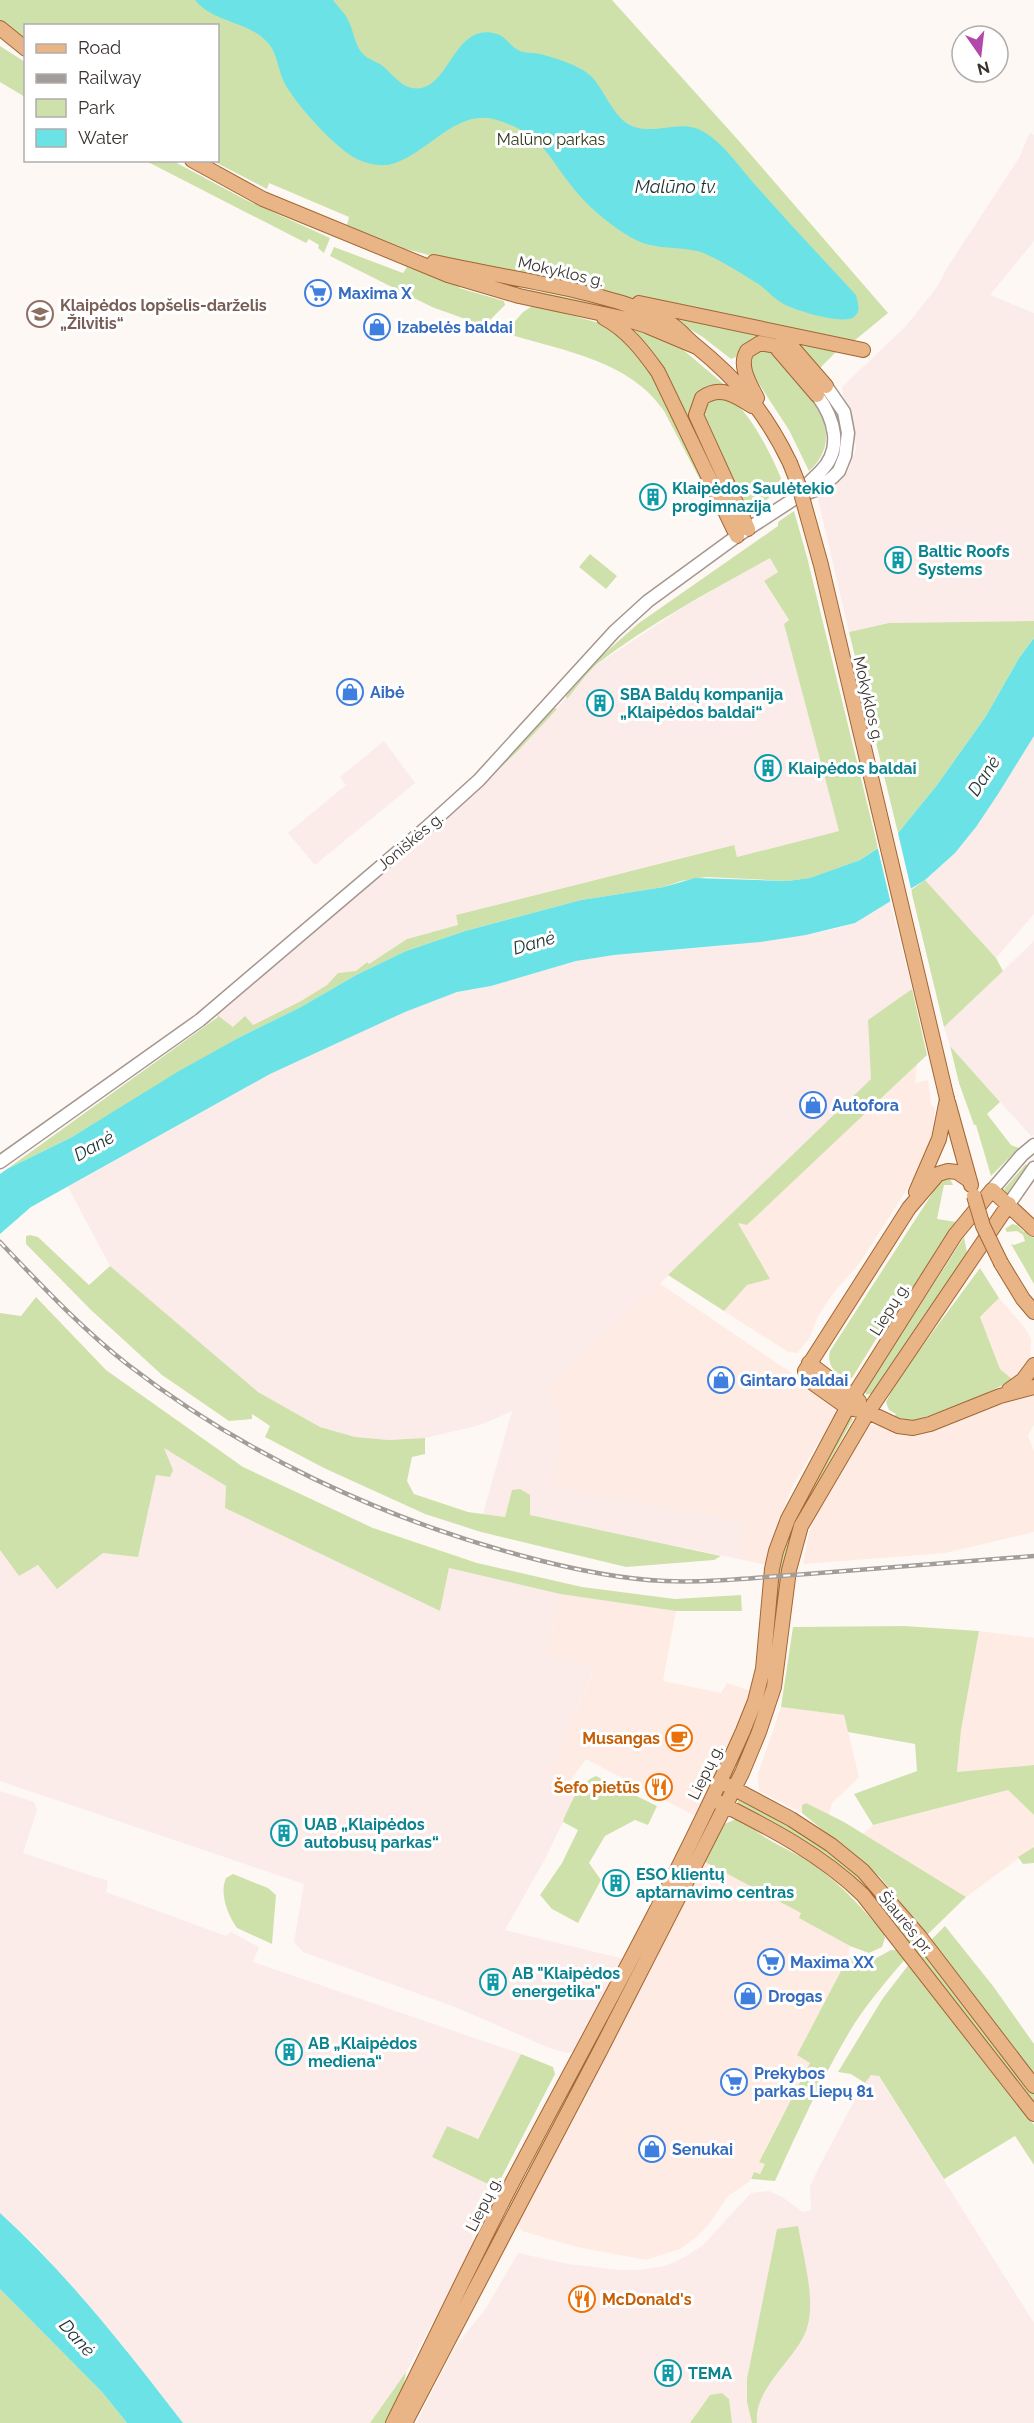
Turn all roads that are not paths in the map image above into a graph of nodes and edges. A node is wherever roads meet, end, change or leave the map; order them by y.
1 (0, 28) edge
2 (0, 36) edge
3 (24, 49) edge
4 (24, 50) edge
5 (196, 162) edge
6 (405, 257) junction
7 (522, 279) junction
8 (519, 296) junction
9 (611, 299) junction
10 (591, 311) junction
11 (779, 333) junction
12 (697, 347) junction
13 (862, 350) dead end
14 (822, 390) junction
15 (764, 414) junction
16 (742, 533) junction
17 (947, 1099) junction
18 (1034, 1145) edge
19 (0, 1162) edge
20 (1034, 1168) edge
21 (970, 1180) junction
22 (992, 1190) junction
23 (1009, 1204) junction
24 (909, 1208) junction
25 (1034, 1229) edge
26 (1034, 1312) edge
27 (1034, 1317) edge
28 (1034, 1365) edge
29 (1034, 1388) edge
30 (1000, 1396) junction
31 (851, 1402) junction
32 (868, 1412) junction
33 (719, 1781) junction
34 (734, 1789) junction
35 (711, 1798) junction
36 (726, 1806) junction
37 (1034, 2086) edge
38 (1034, 2114) edge
39 (393, 2423) edge
40 (405, 2423) edge

1 - 3 main road
2 - 4 main road
5 - 6 main road, Mokyklos g.
6 - 7 main road, Mokyklos g.
6 - 8 main road, Mokyklos g.
7 - 8 main road
7 - 9 main road, Mokyklos g.
8 - 10 main road, Mokyklos g.
9 - 11 main road
9 - 12 main road, Mokyklos g.
10 - 12 main road, Mokyklos g.
10 - 16 main road
11 - 13 main road
11 - 14 main road
12 - 15 main road, Mokyklos g.
14 - 15 main road
14 - 16 main road, Joniškės g.
15 - 16 main road
15 - 17 main road, Mokyklos g., bridge
16 - 19 main road, Joniškės g.
17 - 21 main road, Mokyklos g.
17 - 24 main road
18 - 22 main road, Liepų g.
20 - 23 main road, Liepų g.
21 - 24 main road
21 - 26 main road, Mokyklos g., bridge
22 - 23 main road
22 - 31 main road, Liepų g.
23 - 25 main road
23 - 32 main road, Liepų g.
24 - 31 main road
26 - 27 main road
28 - 30 main road
29 - 30 main road
30 - 32 main road
31 - 32 main road
31 - 33 main road, Liepų g.
32 - 34 main road, Liepų g.
33 - 34 main road, Šiaurės pr.
33 - 35 main road, Liepų g.
34 - 36 main road, Liepų g.
34 - 37 main road, Šiaurės pr.
35 - 36 main road, Šiaurės pr.
35 - 39 main road, Liepų g.
36 - 38 main road, Šiaurės pr.
36 - 40 main road, Liepų g.

